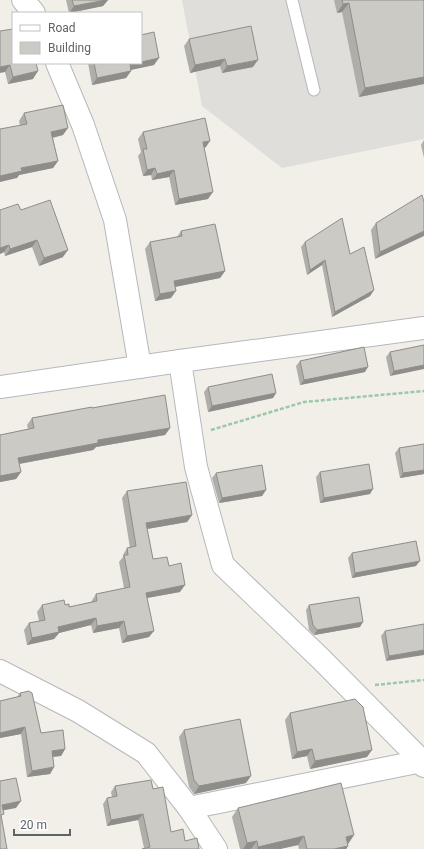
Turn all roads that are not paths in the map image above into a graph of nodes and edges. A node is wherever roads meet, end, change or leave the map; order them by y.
1 (23, 0) edge
2 (292, 0) edge
3 (33, 12) edge
4 (58, 64) edge
5 (314, 90) dead end
6 (424, 328) edge
7 (180, 361) junction
8 (140, 367) junction
9 (0, 387) edge
10 (0, 671) edge
11 (423, 764) edge
12 (189, 808) junction
13 (216, 849) edge

1 - 3 street
2 - 5 lane
4 - 8 street
6 - 7 street
7 - 8 street
7 - 11 street
8 - 9 street
10 - 12 street
11 - 12 street
12 - 13 street

